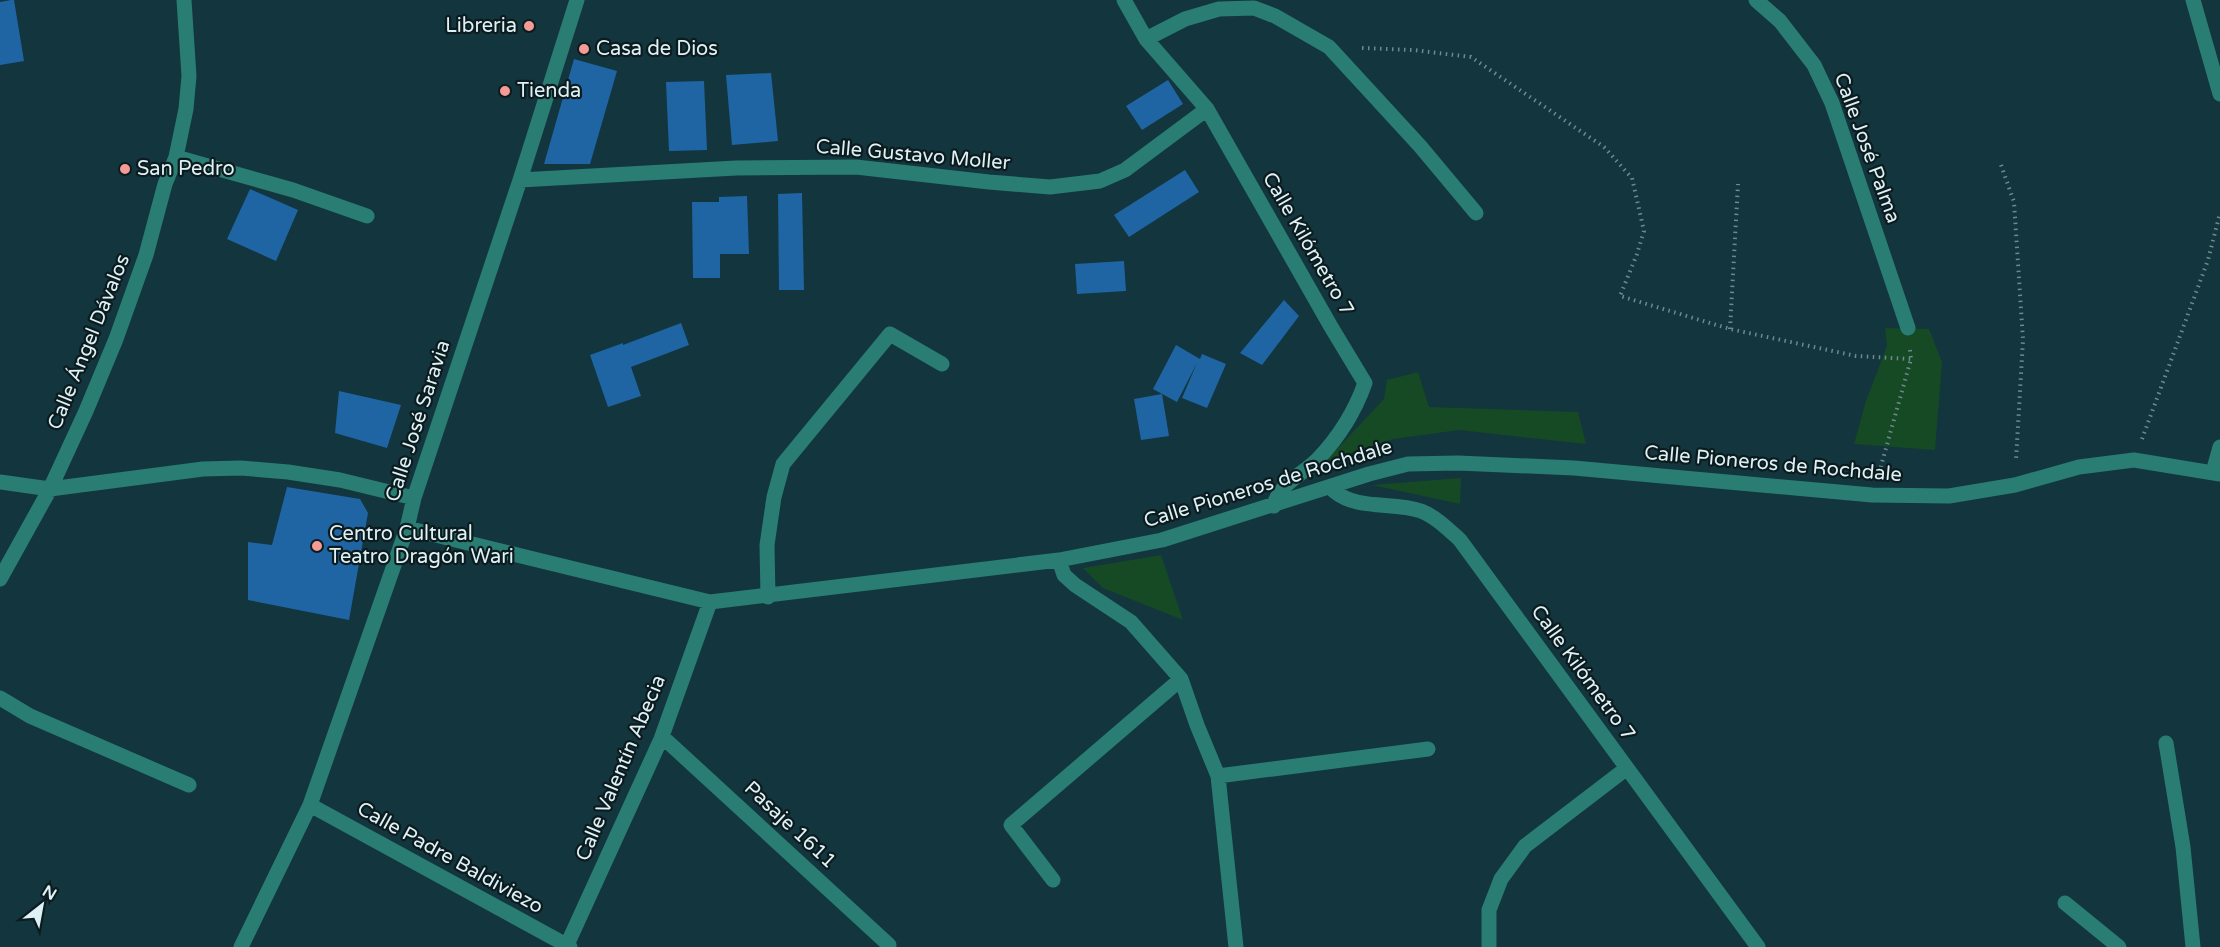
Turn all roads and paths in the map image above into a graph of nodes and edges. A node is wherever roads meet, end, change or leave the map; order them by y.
1 (184, 0) edge
2 (577, 0) edge
3 (1124, 0) edge
4 (1756, 0) edge
5 (2193, 0) edge
6 (1146, 39) junction
7 (1329, 47) junction
8 (2220, 94) edge
9 (1207, 109) junction
10 (176, 157) junction
11 (2001, 165) dead end
12 (520, 180) junction
13 (1738, 184) dead end
14 (1476, 213) dead end
15 (2220, 213) edge
16 (367, 216) dead end
17 (1908, 328) joint
18 (1730, 329) junction
19 (1911, 359) junction
20 (942, 364) dead end
21 (2220, 447) edge
22 (2134, 460) junction
23 (2217, 473) edge
24 (0, 482) edge
25 (2015, 484) junction
26 (1333, 486) junction
27 (50, 489) junction
28 (1872, 495) junction
29 (414, 498) junction
30 (1274, 506) junction
31 (407, 528) junction
32 (1059, 560) junction
33 (0, 579) edge
34 (768, 597) junction
35 (710, 602) junction
36 (1181, 679) junction
37 (0, 698) edge
38 (661, 739) junction
39 (2166, 743) dead end
40 (1428, 749) dead end
41 (1627, 768) junction
42 (1218, 776) junction
43 (189, 785) dead end
44 (310, 805) junction
45 (1053, 880) dead end
46 (2065, 903) dead end
47 (889, 945) dead end
48 (567, 946) edge
49 (241, 947) edge
50 (1236, 947) edge
51 (1488, 947) edge
52 (1758, 947) edge
53 (2118, 947) edge
54 (2193, 947) edge

1 - 10 street, Calle Ángel Dávalos
2 - 12 street, Calle José Saravia
3 - 6 street, Calle Kilómetro 7
4 - 17 street, Calle José Palma
5 - 8 street
6 - 7 street
6 - 9 street, Calle Kilómetro 7
7 - 14 street
7 - 18 path
9 - 12 street, Calle Gustavo Moller
9 - 30 street, Calle Kilómetro 7
10 - 16 street
10 - 27 street, Calle Ángel Dávalos
11 - 25 path
12 - 29 street, Calle José Saravia
13 - 18 path
15 - 22 path
17 - 19 path
18 - 19 path
19 - 28 path
20 - 34 street
21 - 23 street
22 - 23 street, Calle Pioneros de Rochdale
22 - 25 street, Calle Pioneros de Rochdale
24 - 27 street
25 - 28 street, Calle Pioneros de Rochdale
26 - 28 street, Calle Pioneros de Rochdale
26 - 30 street, Calle Pioneros de Rochdale
26 - 41 street, Calle Kilómetro 7
27 - 29 street
27 - 33 street, Calle Ángel Dávalos
29 - 31 street, Calle José Saravia
30 - 32 street, Calle Pioneros de Rochdale
31 - 35 street, Calle Pioneros de Rochdale
31 - 44 street, Calle José Saravia
32 - 34 street, Calle Pioneros de Rochdale
32 - 36 street
34 - 35 street, Calle Pioneros de Rochdale
35 - 38 street, Calle Valentín Abecia
36 - 42 street
36 - 45 street
37 - 43 street
38 - 47 street, Pasaje 1611
38 - 48 street, Calle Valentín Abecia
39 - 54 street
40 - 42 street
41 - 51 street
41 - 52 street, Calle Kilómetro 7
42 - 50 street
44 - 48 street, Calle Padre Baldiviezo
44 - 49 street, Calle José Saravia
46 - 53 street

